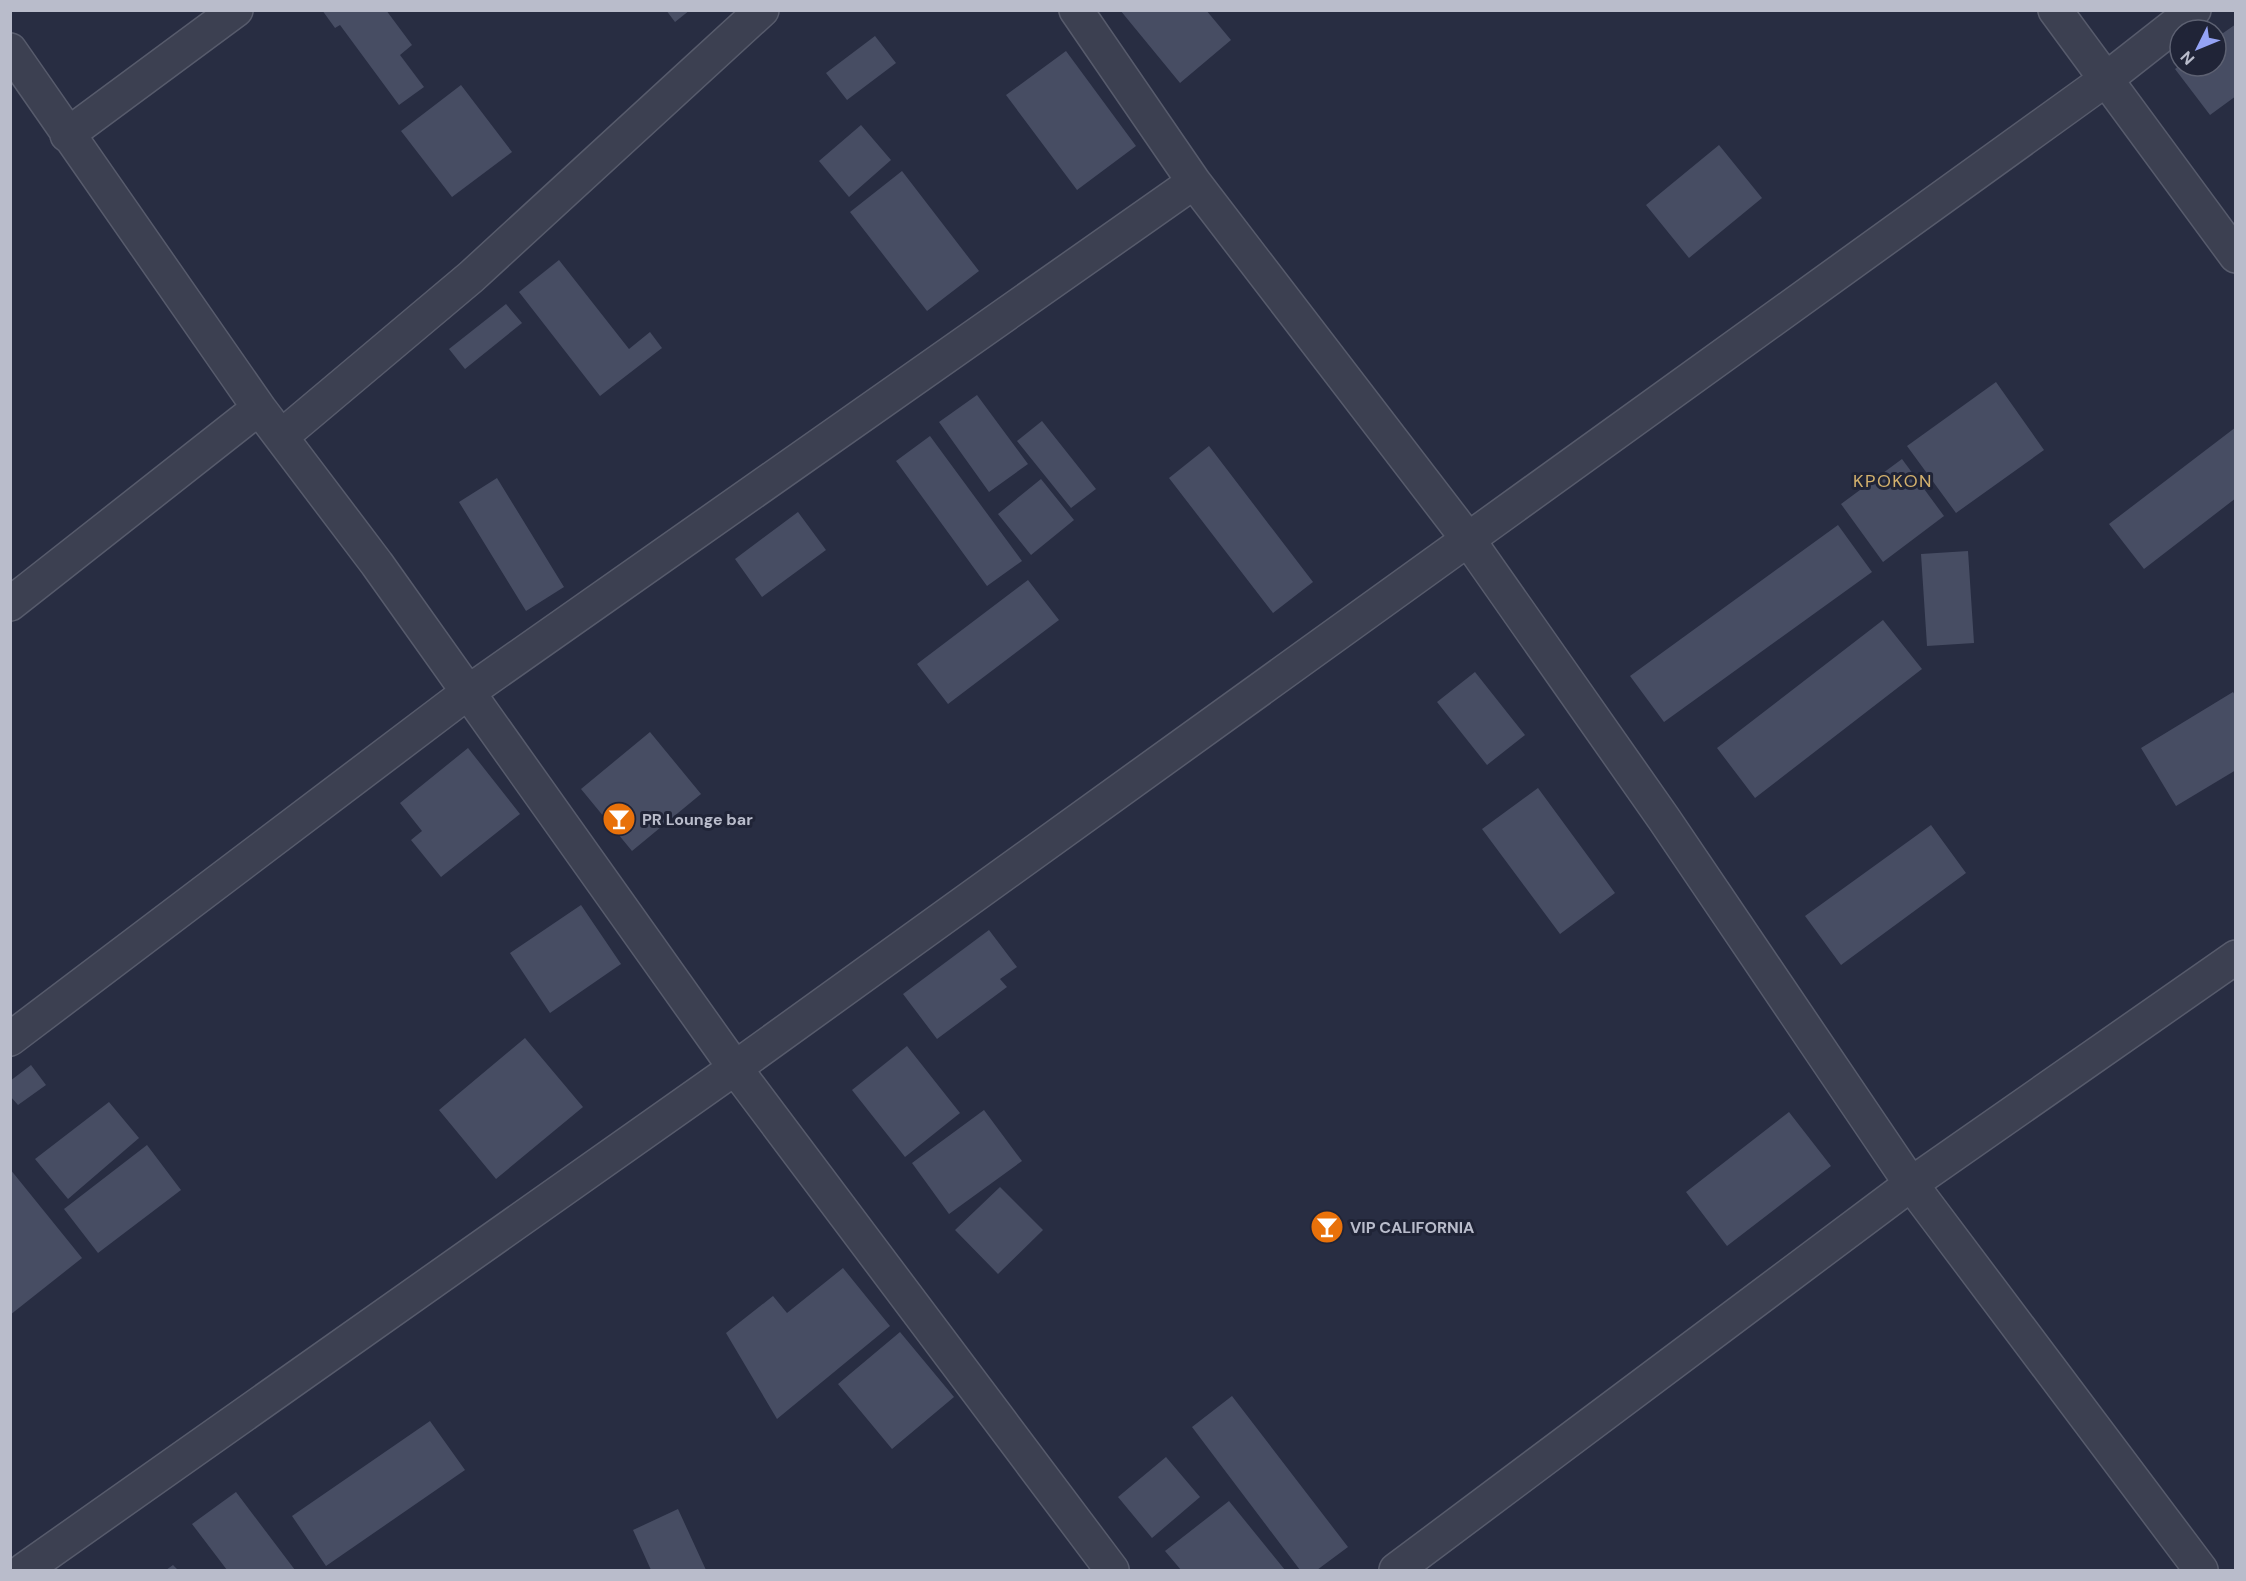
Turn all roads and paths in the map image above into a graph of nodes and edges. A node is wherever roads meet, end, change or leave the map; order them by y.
1 (236, 10) edge
2 (762, 10) edge
3 (1076, 10) edge
4 (2055, 10) edge
5 (2194, 10) edge
6 (10, 50) edge
7 (2105, 80) junction
8 (67, 135) junction
9 (1194, 182) junction
10 (2235, 256) edge
11 (259, 408) junction
12 (282, 436) junction
13 (1467, 538) junction
14 (10, 604) edge
15 (467, 693) junction
16 (2235, 957) edge
17 (10, 1039) edge
18 (735, 1068) junction
19 (1911, 1184) junction
20 (24, 1570) edge
21 (1112, 1570) edge
22 (1396, 1570) edge
23 (2201, 1570) edge

1 - 8 street
2 - 12 street
3 - 9 street
4 - 7 street
5 - 7 street
6 - 8 street
7 - 10 street
7 - 13 street
8 - 11 street
9 - 13 street
9 - 15 street
11 - 12 street
11 - 14 street
12 - 15 street
13 - 18 street
13 - 19 street
15 - 17 street
15 - 18 street
16 - 19 street
18 - 20 street
18 - 21 street
19 - 22 street
19 - 23 street

